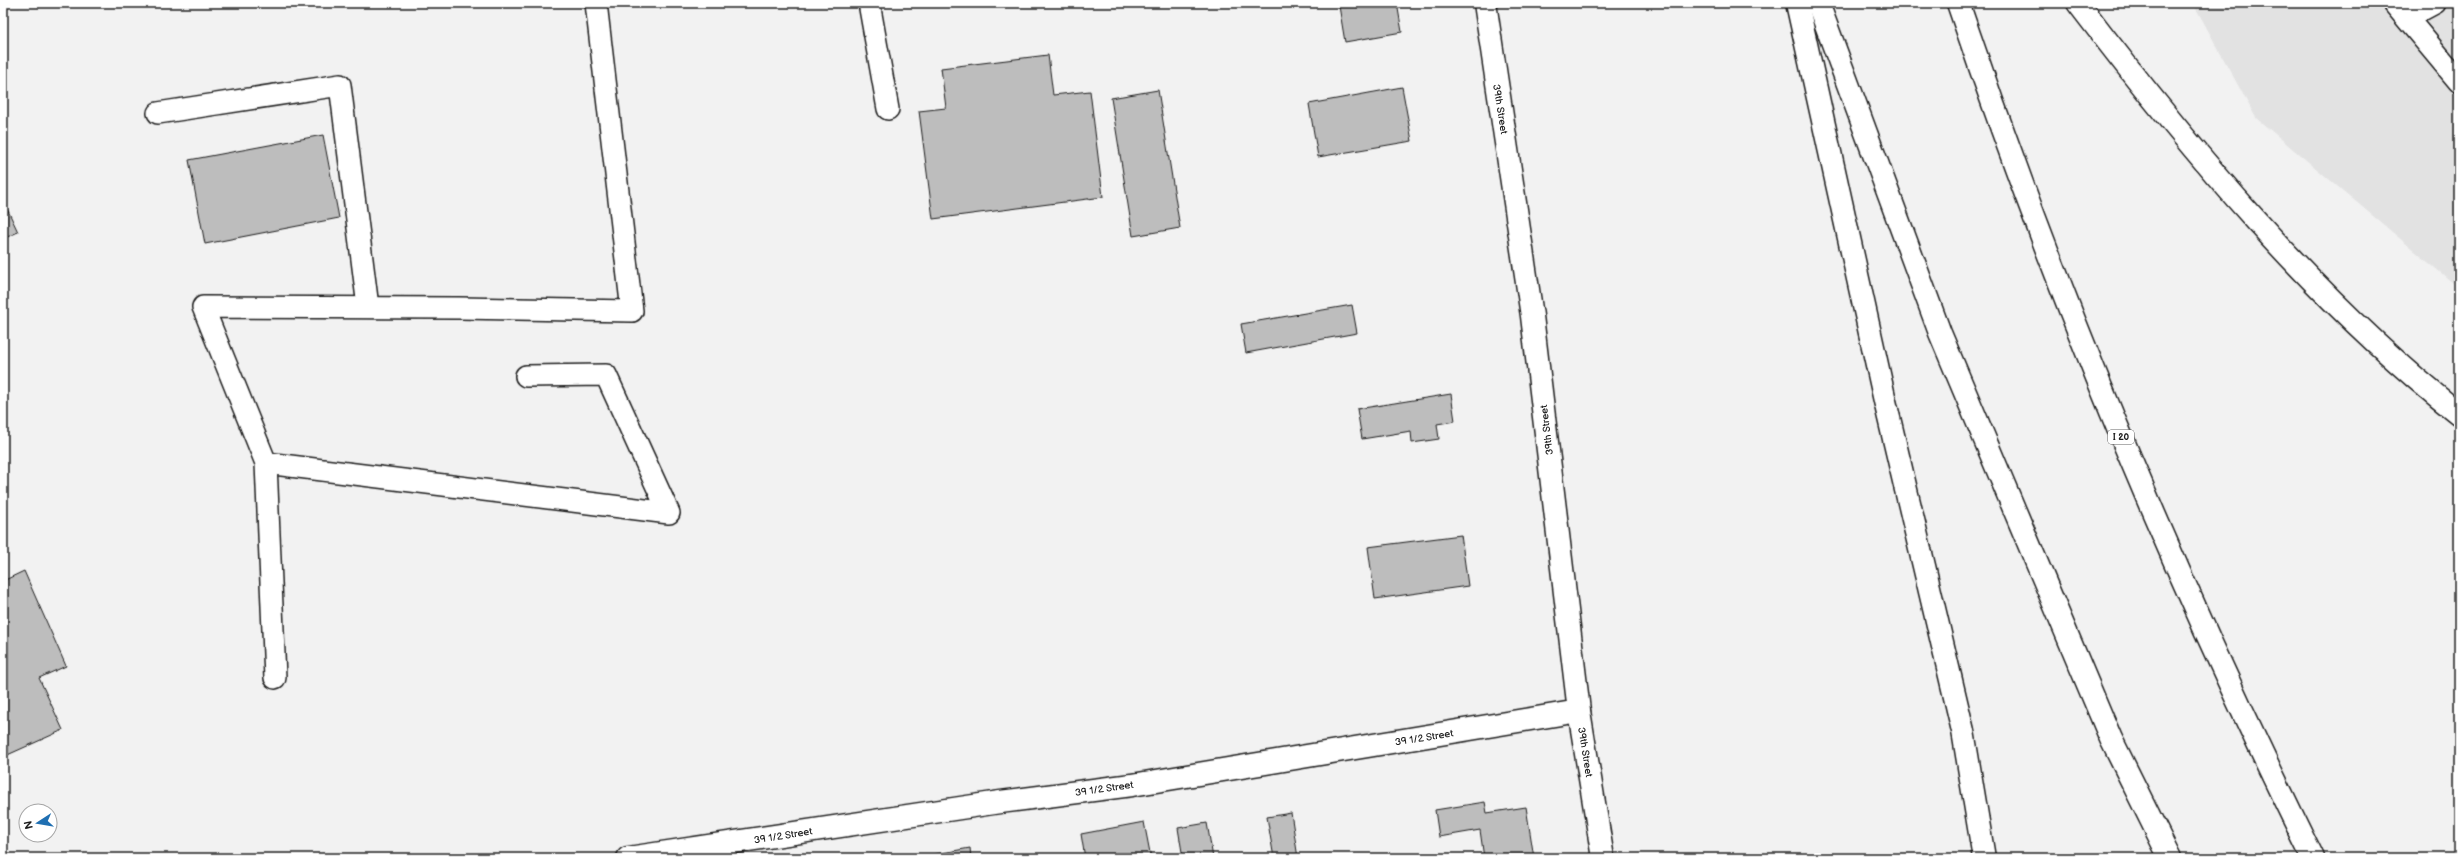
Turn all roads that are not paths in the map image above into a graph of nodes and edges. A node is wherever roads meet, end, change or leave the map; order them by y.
1 (596, 3) edge
2 (869, 3) edge
3 (1485, 3) edge
4 (1797, 3) edge
5 (1818, 3) edge
6 (1958, 3) edge
7 (2078, 3) edge
8 (2435, 3) edge
9 (2401, 11) edge
10 (2459, 81) edge
11 (888, 109) dead end
12 (158, 113) dead end
13 (368, 307) junction
14 (526, 376) dead end
15 (2459, 414) edge
16 (266, 463) junction
17 (275, 678) dead end
18 (1579, 712) junction
19 (628, 858) edge
20 (1603, 858) edge
21 (1984, 858) edge
22 (2170, 858) edge
23 (2313, 858) edge

1 - 13 lane
2 - 11 lane
3 - 18 main road, 39th Street
4 - 21 main road
5 - 22 main road
6 - 23 main road, I 20
7 - 15 main road
8 - 9 lane
9 - 10 main road
12 - 13 lane
13 - 16 lane
14 - 16 lane
16 - 17 lane
18 - 19 main road, 39 1/2 Street
18 - 20 main road, 39th Street

